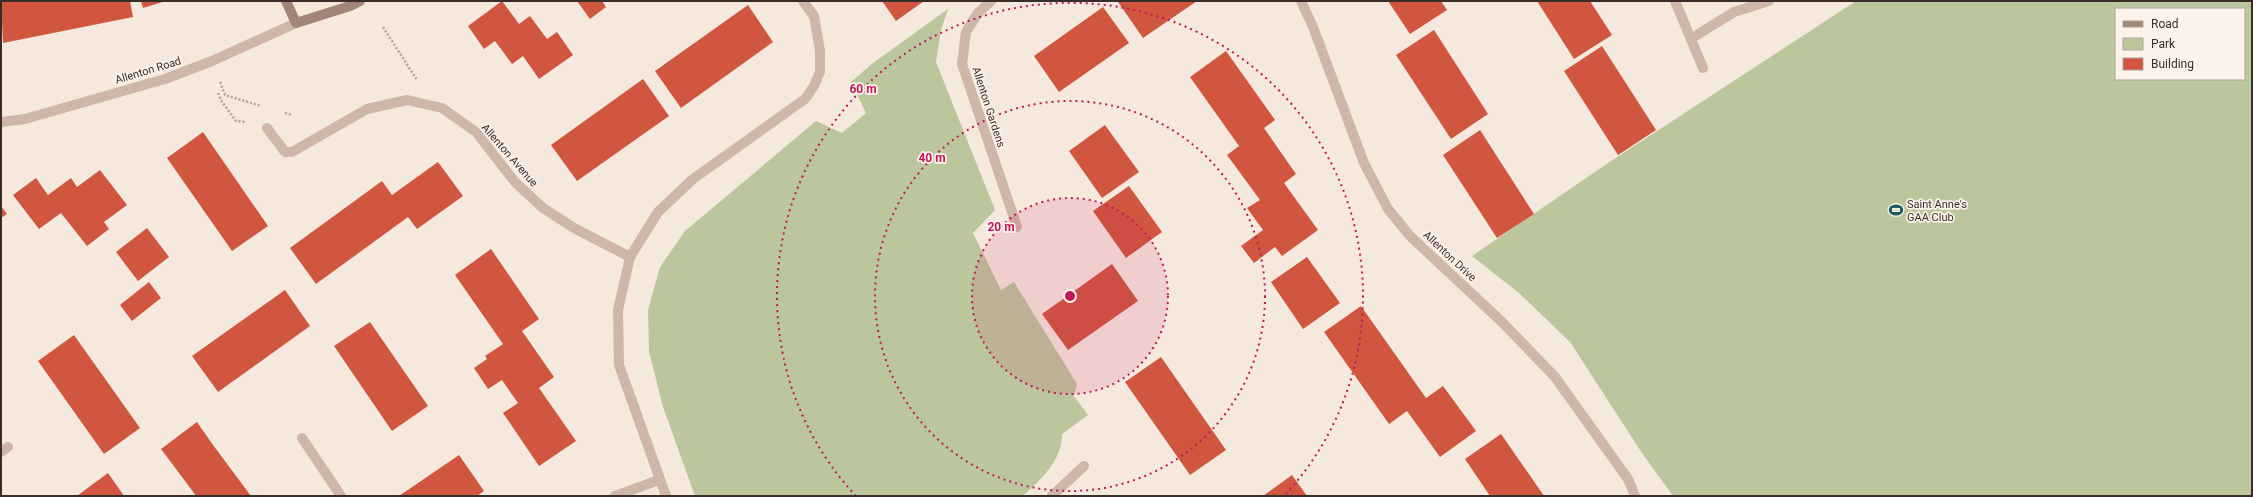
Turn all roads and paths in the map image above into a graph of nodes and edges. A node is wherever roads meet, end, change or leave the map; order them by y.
1 (286, 1) edge
2 (360, 1) edge
3 (803, 1) edge
4 (991, 1) edge
5 (1301, 1) edge
6 (1675, 1) edge
7 (1769, 1) edge
8 (296, 23) junction
9 (383, 27) dead end
10 (1692, 38) junction
11 (1703, 68) dead end
12 (219, 80) dead end
13 (418, 82) dead end
14 (218, 93) dead end
15 (262, 106) dead end
16 (284, 112) dead end
17 (292, 115) dead end
18 (1, 122) edge
19 (267, 128) joint
20 (1017, 227) dead end
21 (630, 257) junction
22 (302, 438) dead end
23 (1084, 466) dead end
24 (660, 480) junction
25 (341, 496) edge
26 (615, 496) edge
27 (666, 496) edge
28 (1052, 496) edge
29 (1635, 496) edge

1 - 8 street
2 - 8 street
3 - 21 street
4 - 20 street, Allenton Gardens
5 - 29 street, Allenton Drive
6 - 10 street
7 - 10 street
8 - 18 street, Allenton Road
9 - 13 path
10 - 11 street
12 - 15 path
14 - 19 path
16 - 17 path
19 - 21 street, Allenton Avenue
21 - 24 street
22 - 25 street
23 - 28 street
24 - 26 street
24 - 27 street

